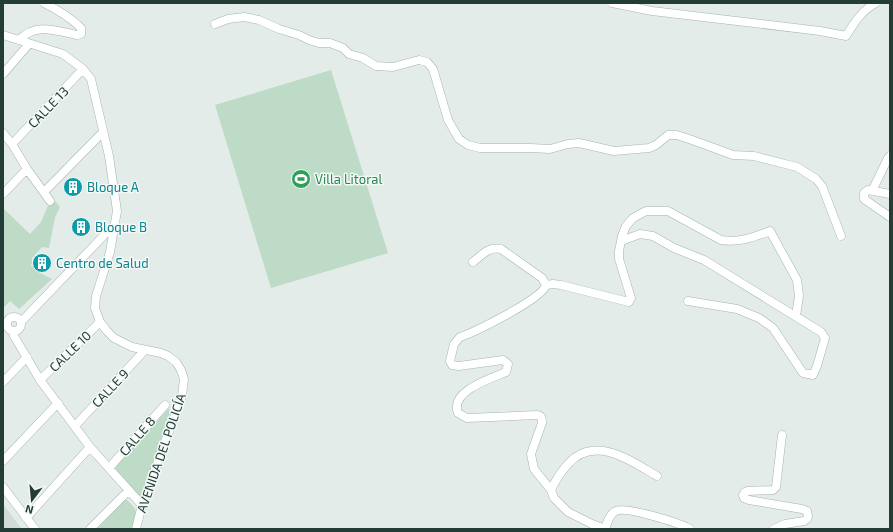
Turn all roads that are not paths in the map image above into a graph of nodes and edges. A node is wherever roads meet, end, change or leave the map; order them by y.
1 (44, 3) edge
2 (612, 3) edge
3 (876, 3) edge
4 (215, 24) dead end
5 (3, 35) edge
6 (19, 40) junction
7 (29, 44) junction
8 (83, 69) junction
9 (3, 74) edge
10 (3, 133) edge
11 (103, 134) junction
12 (12, 144) junction
13 (890, 156) edge
14 (27, 169) junction
15 (872, 191) junction
16 (44, 192) junction
17 (3, 194) edge
18 (890, 194) edge
19 (50, 201) dead end
20 (890, 217) edge
21 (114, 228) junction
22 (841, 236) dead end
23 (621, 241) junction
24 (97, 244) junction
25 (110, 252) junction
26 (474, 262) dead end
27 (546, 285) junction
28 (688, 301) dead end
29 (796, 316) junction
30 (6, 317) edge
31 (21, 322) junction
32 (100, 322) junction
33 (13, 331) junction
34 (145, 350) junction
35 (27, 357) junction
36 (40, 380) junction
37 (3, 382) edge
38 (58, 403) junction
39 (166, 405) dead end
40 (75, 426) junction
41 (782, 435) dead end
42 (90, 447) junction
43 (3, 461) edge
44 (109, 468) junction
45 (657, 476) dead end
46 (3, 487) edge
47 (129, 490) junction
48 (551, 490) junction
49 (142, 505) junction
50 (26, 518) junction
51 (35, 529) edge
52 (90, 529) edge
53 (136, 529) edge
54 (605, 529) edge
55 (690, 529) edge
56 (774, 529) edge

1 - 6 street
2 - 3 street
4 - 22 street
5 - 6 street, AVENIDA DEL POLICÍA
6 - 7 street, AVENIDA DEL POLICÍA
7 - 8 street, AVENIDA DEL POLICÍA
7 - 9 street
8 - 11 street, AVENIDA DEL POLICÍA
8 - 12 street, CALLE 13
10 - 12 street
11 - 16 street
11 - 21 street, AVENIDA DEL POLICÍA
12 - 14 street
13 - 15 street
14 - 16 street
14 - 17 street
15 - 18 street
15 - 20 street
16 - 19 street
21 - 24 street
21 - 25 street, AVENIDA DEL POLICÍA
23 - 27 street
23 - 29 street
23 - 29 street
24 - 25 street
24 - 31 street
25 - 32 street, AVENIDA DEL POLICÍA
26 - 27 street
27 - 48 street
28 - 29 street
30 - 31 street
30 - 33 street
31 - 33 street
32 - 34 street, AVENIDA DEL POLICÍA
32 - 36 street, CALLE 10
33 - 35 street
34 - 40 street, CALLE 9
34 - 49 street, AVENIDA DEL POLICÍA
35 - 36 street
35 - 37 street
36 - 38 street
38 - 40 street
38 - 43 street
39 - 44 street, CALLE 8
40 - 42 street
41 - 56 street
42 - 44 street
42 - 50 street
44 - 47 street
45 - 48 street
46 - 50 street
47 - 49 street
47 - 52 street
48 - 54 street
49 - 53 street, AVENIDA DEL POLICÍA
50 - 51 street
54 - 55 street

